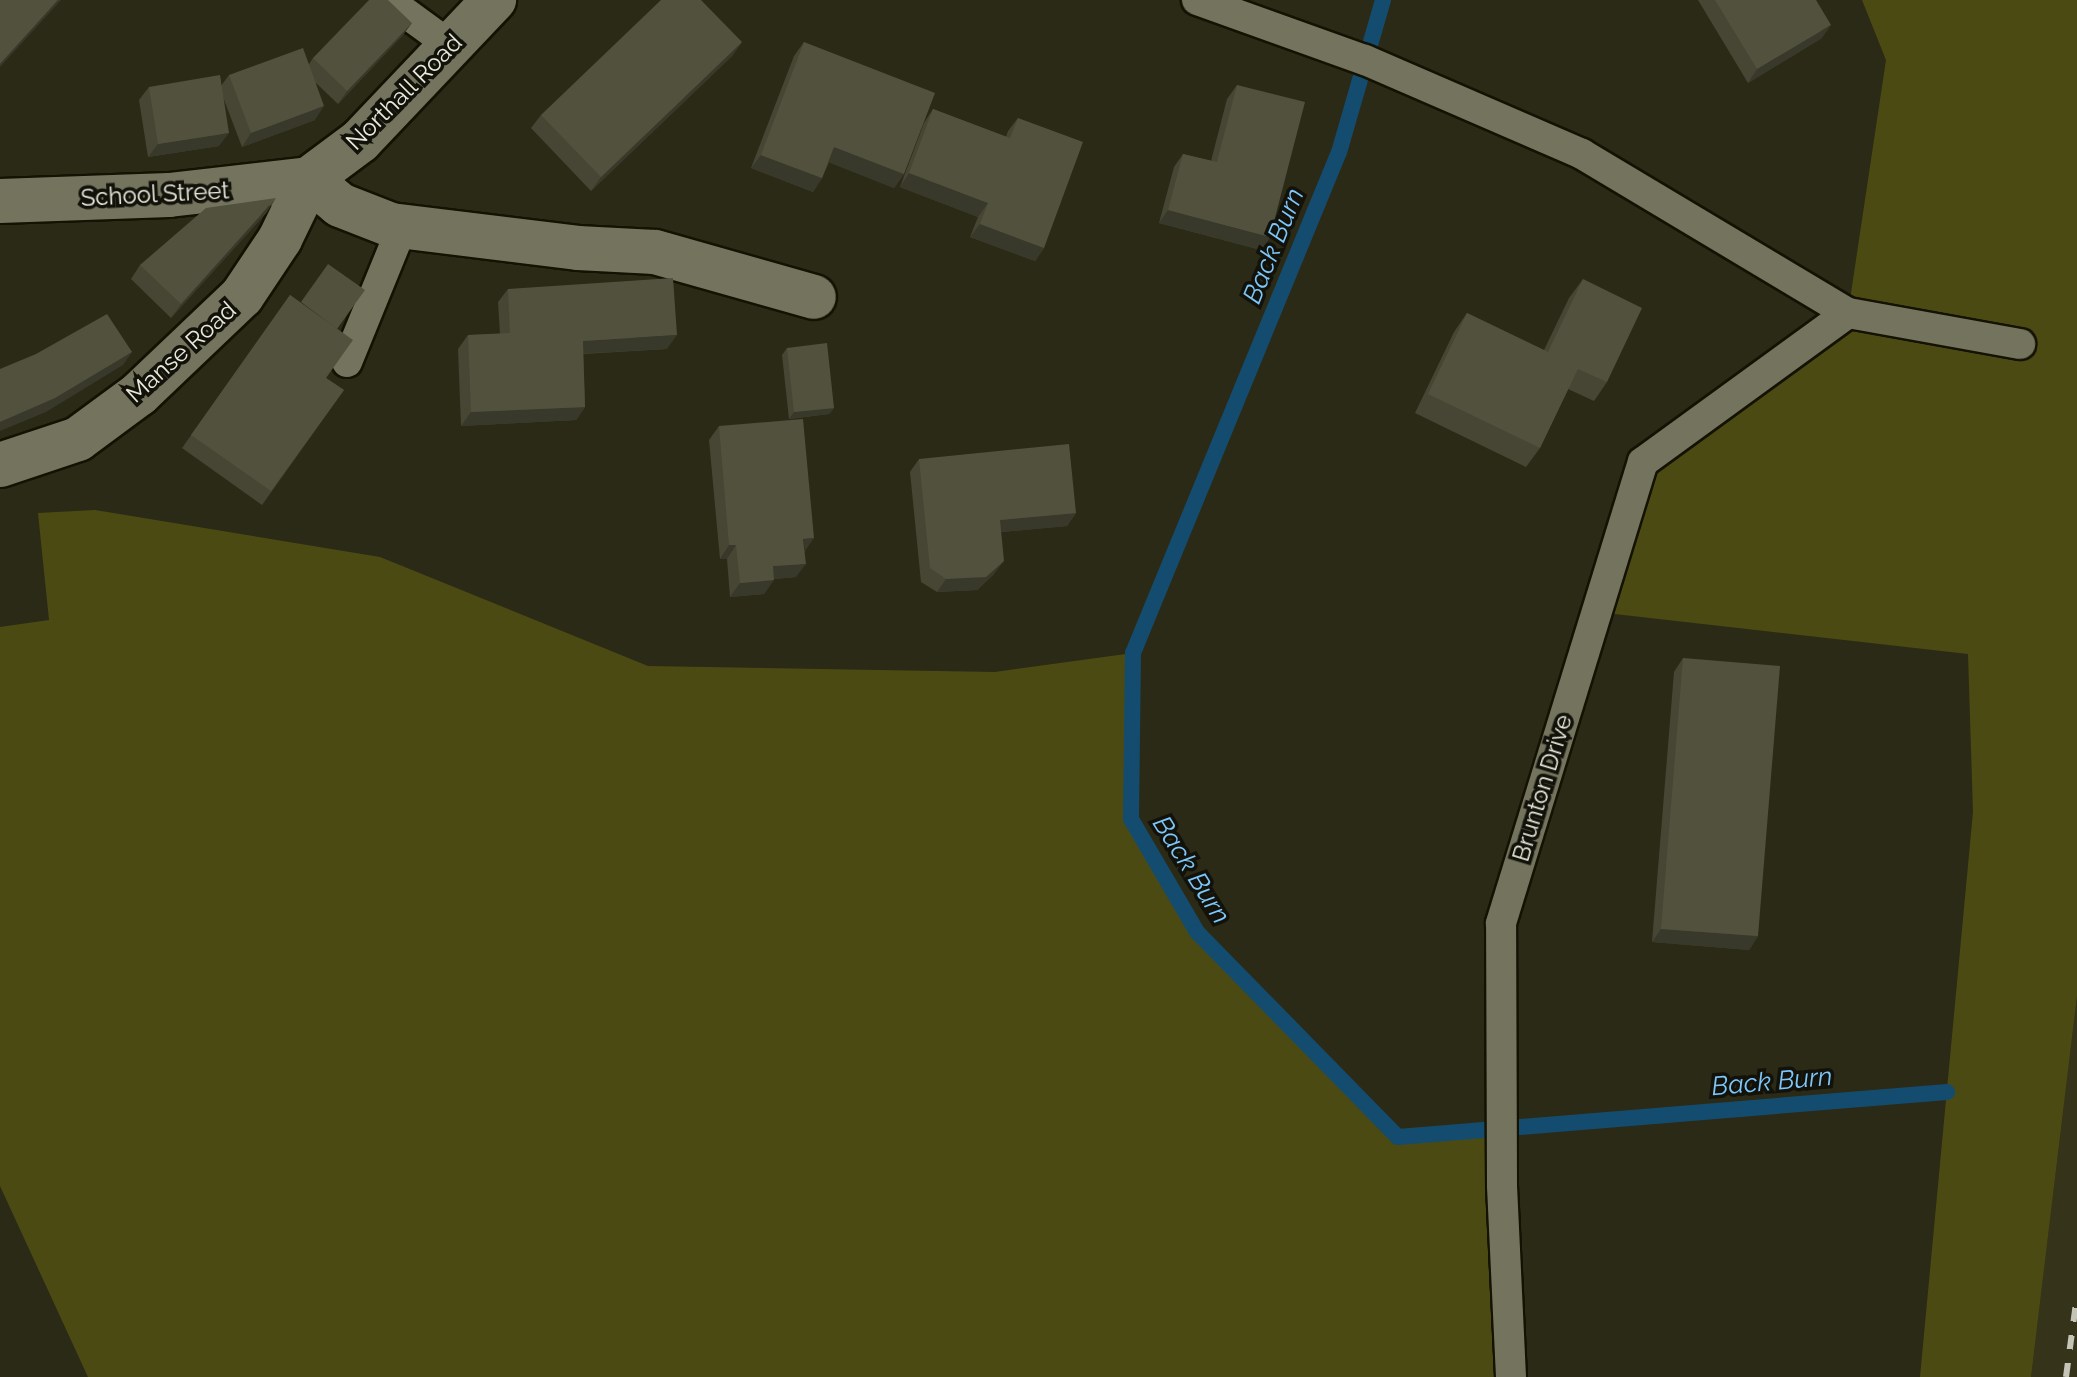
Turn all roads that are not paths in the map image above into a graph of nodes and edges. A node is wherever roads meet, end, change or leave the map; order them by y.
1 (388, 0) edge
2 (494, 0) edge
3 (1197, 0) edge
4 (451, 46) junction
5 (309, 179) junction
6 (0, 201) edge
7 (402, 227) junction
8 (814, 297) dead end
9 (1848, 313) junction
10 (2020, 344) dead end
11 (347, 362) edge
12 (0, 465) edge
13 (1511, 1377) edge

1 - 4 lane
2 - 4 street, Northall Road
3 - 9 lane
4 - 5 street, Northall Road
5 - 6 street, School Street
5 - 7 street
5 - 12 street, Manse Road
7 - 8 street
7 - 11 lane
9 - 10 lane
9 - 13 lane, Brunton Drive

